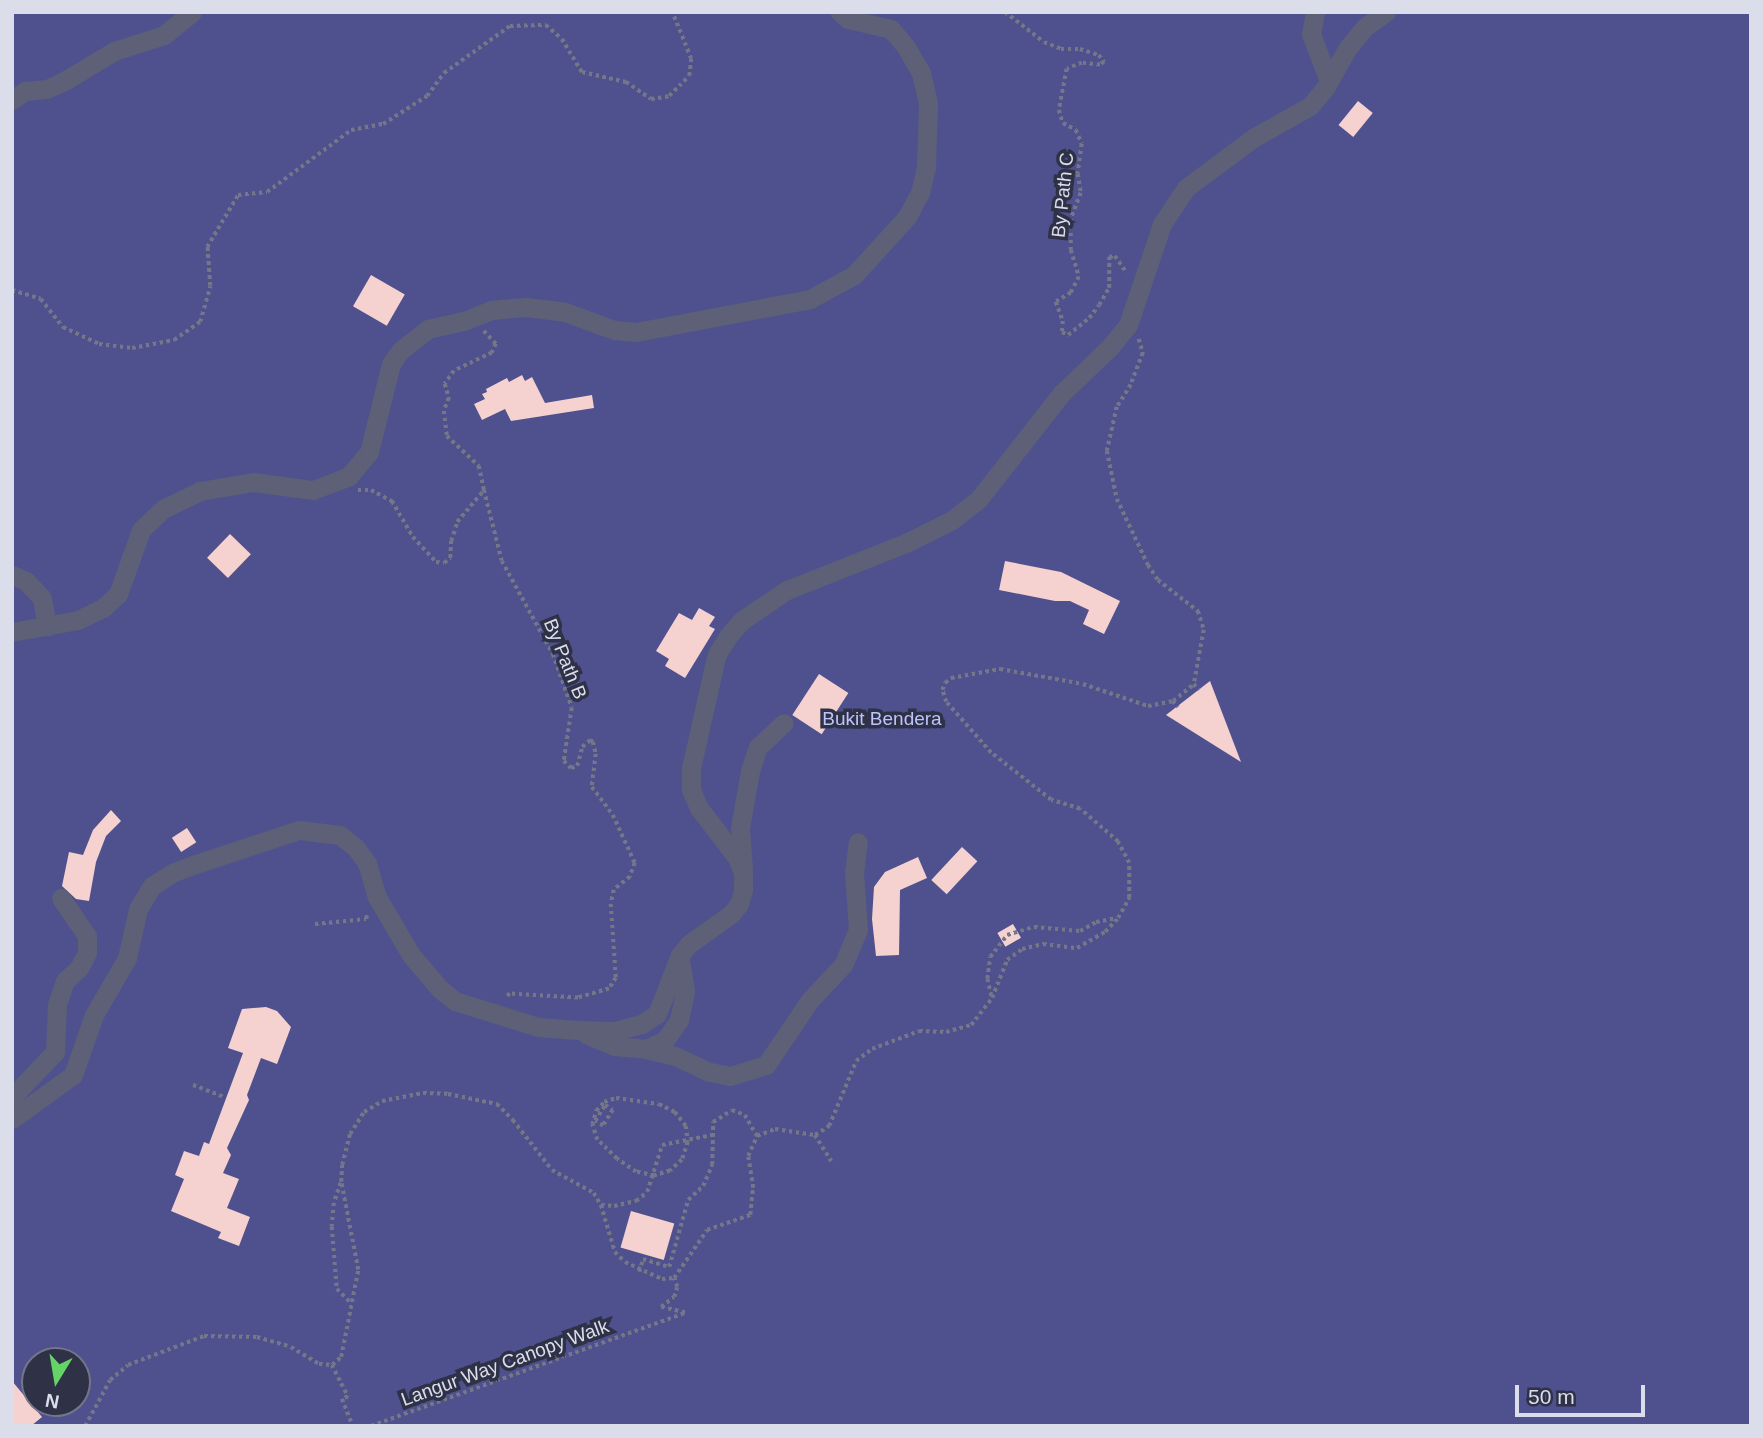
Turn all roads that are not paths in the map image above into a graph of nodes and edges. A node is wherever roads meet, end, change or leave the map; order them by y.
1 (191, 12) edge
2 (840, 12) edge
3 (1315, 12) edge
4 (1386, 12) edge
5 (1329, 81) junction
6 (12, 100) edge
7 (12, 575) edge
8 (47, 627) junction
9 (12, 632) edge
10 (784, 723) dead end
11 (858, 842) dead end
12 (743, 873) junction
13 (61, 898) dead end
14 (680, 955) junction
15 (578, 1030) junction
16 (646, 1049) junction
17 (12, 1097) edge
18 (12, 1119) edge

1 - 6 street
2 - 8 street
3 - 5 street
4 - 5 street
5 - 12 street
7 - 8 street
8 - 9 street
10 - 12 street
11 - 16 street
12 - 14 street
13 - 17 street
14 - 15 street
14 - 16 street
15 - 16 street
15 - 18 street

